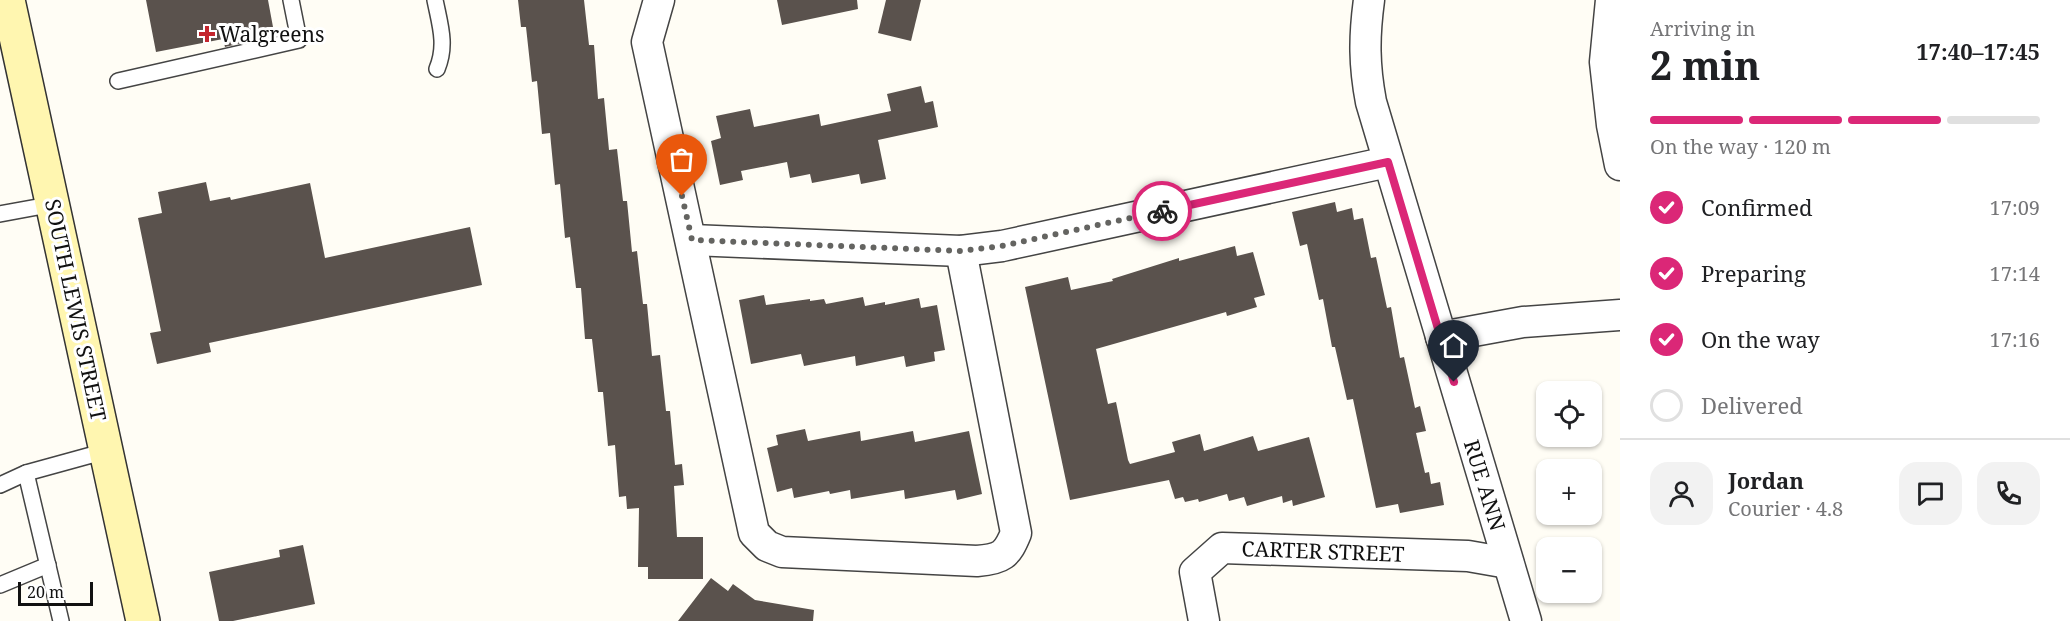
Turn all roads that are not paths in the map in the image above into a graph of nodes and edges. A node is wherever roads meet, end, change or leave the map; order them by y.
1 (8, 0) edge
2 (291, 0) edge
3 (435, 0) edge
4 (659, 0) edge
5 (1369, 0) edge
6 (1611, 0) edge
7 (437, 69) dead end
8 (118, 81) dead end
9 (1388, 162) junction
10 (1620, 165) edge
11 (54, 204) junction
12 (0, 214) edge
13 (692, 240) junction
14 (961, 251) junction
15 (1620, 315) edge
16 (1441, 337) junction
17 (106, 450) junction
18 (26, 473) junction
19 (0, 485) edge
20 (1508, 563) junction
21 (48, 565) junction
22 (0, 585) edge
23 (61, 621) edge
24 (142, 621) edge
25 (1204, 621) edge
26 (1526, 621) edge

1 - 11 main road, SOUTH LEWIS STREET
2 - 8 lane
3 - 7 lane
4 - 13 street
5 - 9 street, RUE ANN
6 - 10 street
9 - 14 street
9 - 16 street, RUE ANN
11 - 12 lane
11 - 17 main road, SOUTH LEWIS STREET
13 - 14 street
13 - 14 street
15 - 16 street
16 - 20 street, RUE ANN
17 - 18 lane
17 - 24 main road, SOUTH LEWIS STREET
18 - 19 lane
18 - 21 lane
20 - 25 street, CARTER STREET
20 - 26 street, RUE ANN
21 - 22 lane
21 - 23 lane

